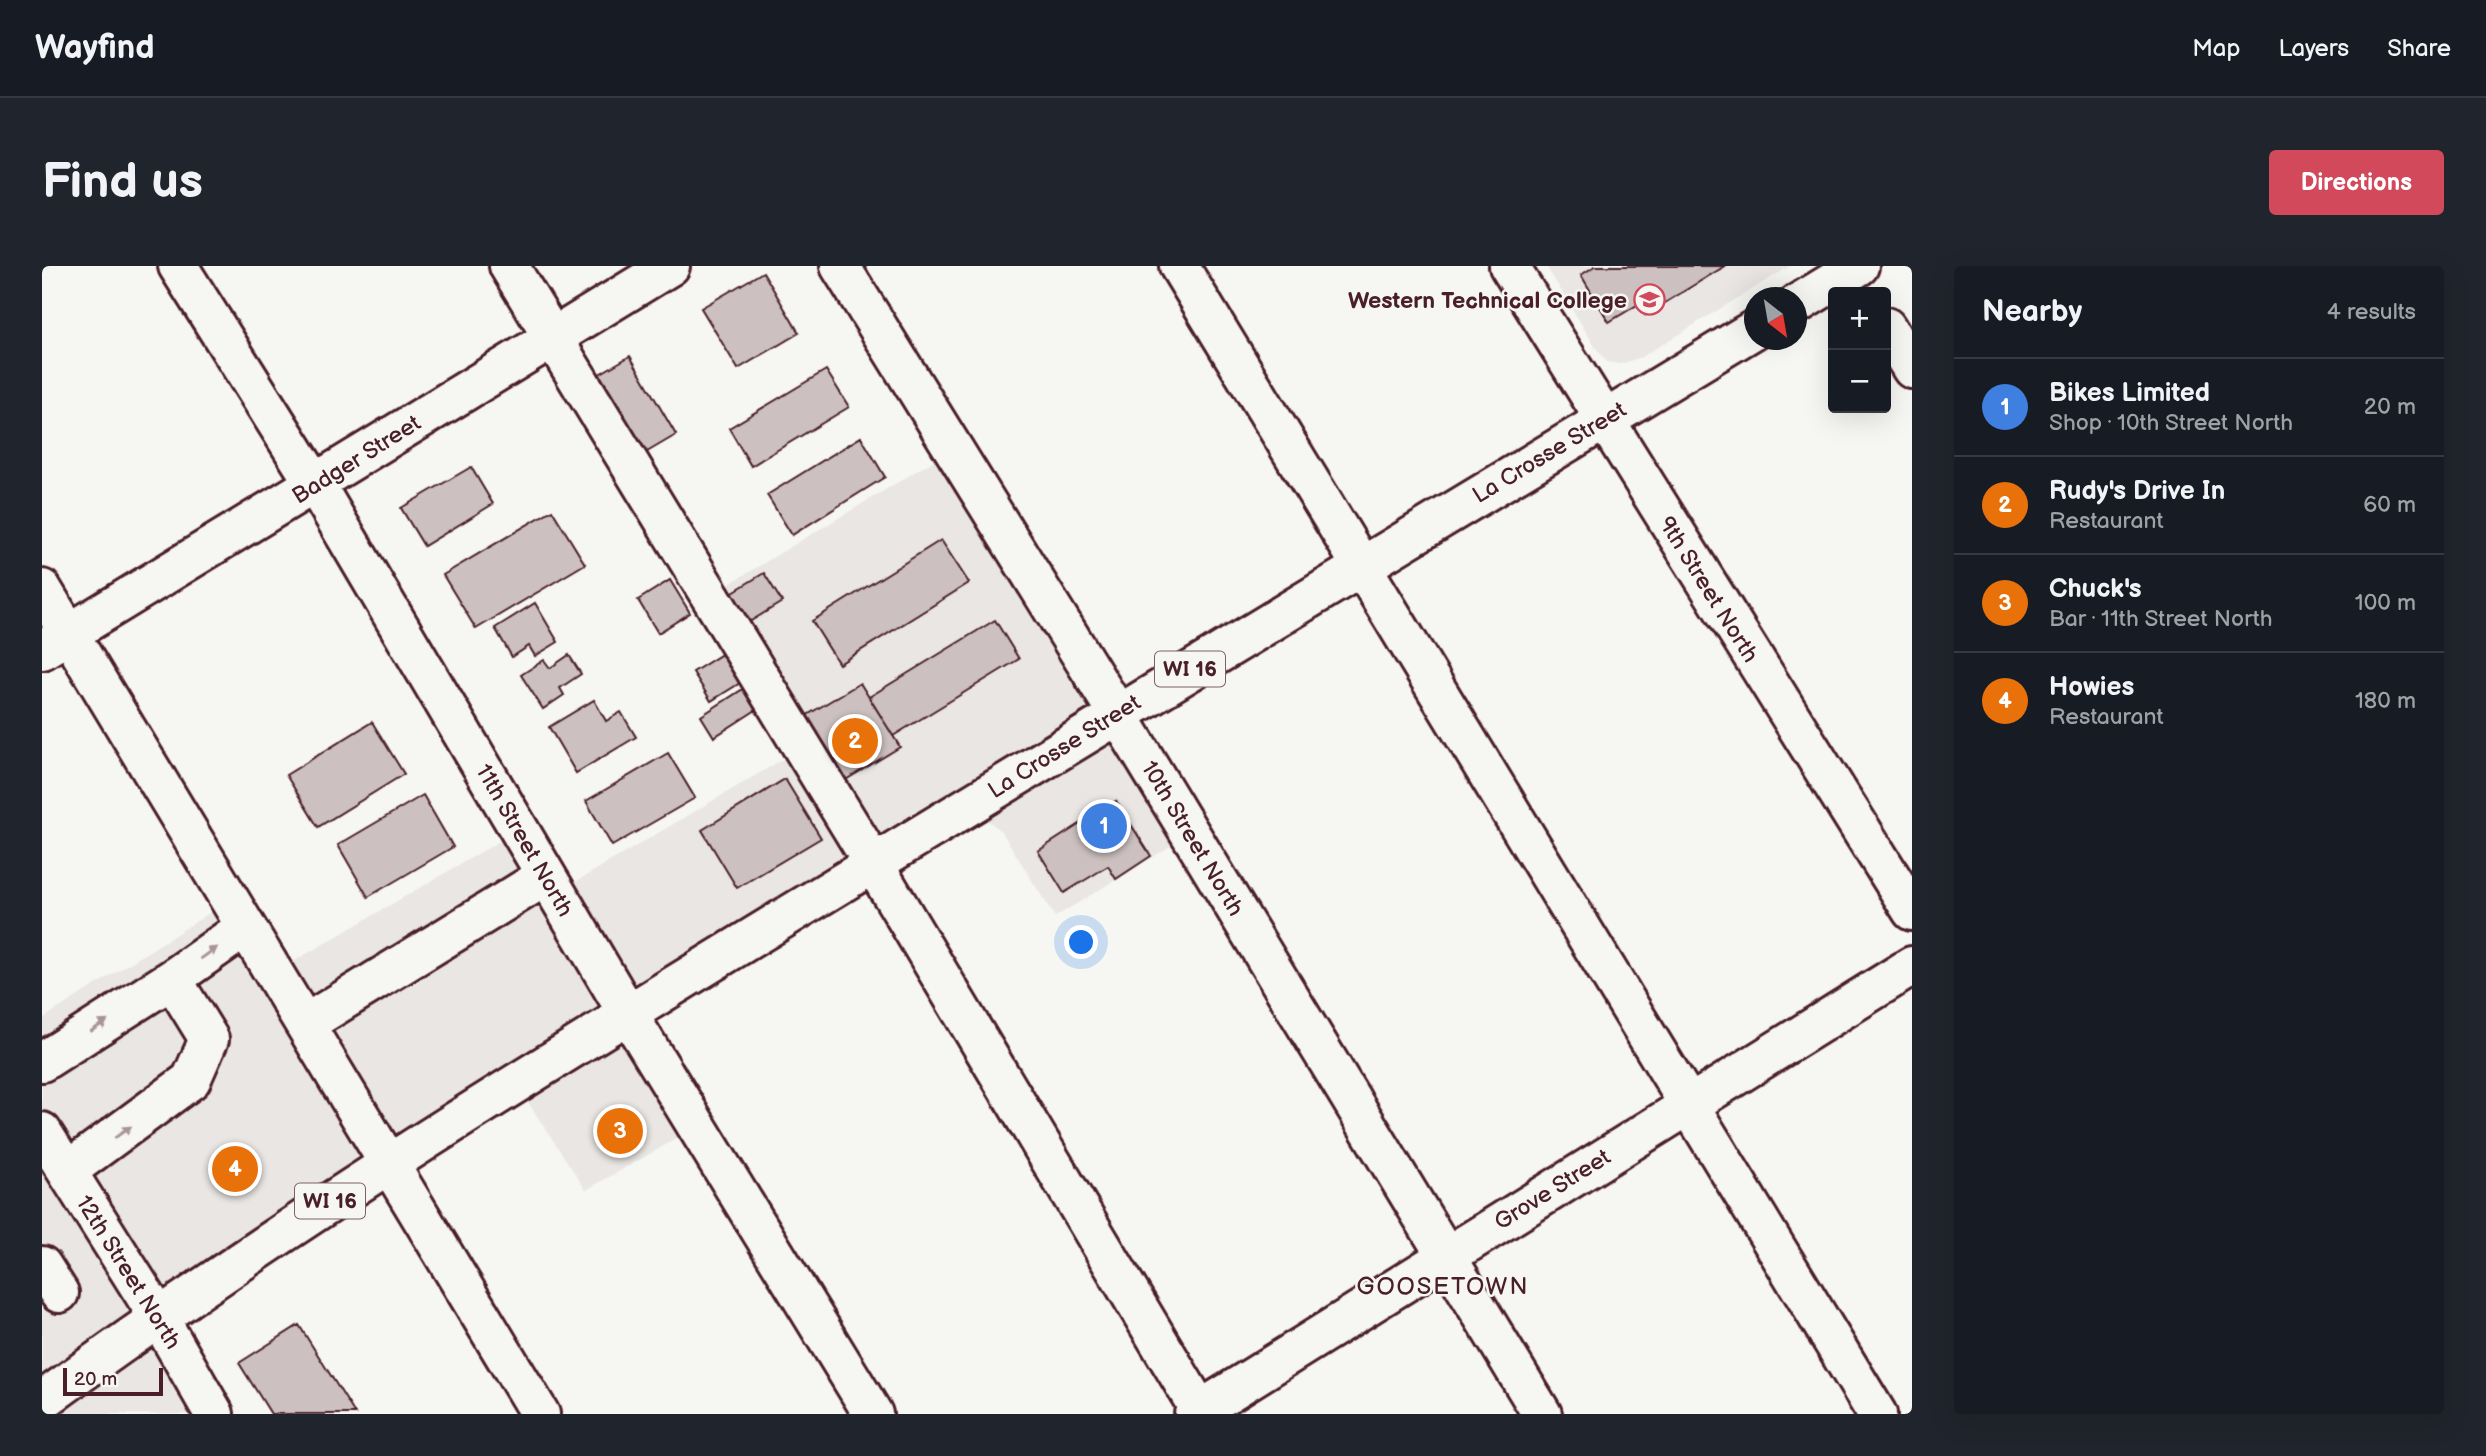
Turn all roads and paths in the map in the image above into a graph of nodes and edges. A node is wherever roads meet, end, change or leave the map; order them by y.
1 (178, 266) edge
2 (509, 266) edge
3 (670, 266) edge
4 (840, 266) edge
5 (1179, 266) edge
6 (1508, 266) edge
7 (1856, 274) edge
8 (1807, 299) edge
9 (1891, 335) edge
10 (1744, 336) edge
11 (552, 338) junction
12 (1912, 369) edge
13 (1603, 420) junction
14 (315, 484) junction
15 (1361, 566) junction
16 (42, 589) edge
17 (56, 642) edge
18 (1117, 713) junction
19 (873, 863) junction
20 (546, 876) junction
21 (1912, 911) edge
22 (246, 927) junction
23 (1912, 966) edge
24 (172, 979) junction
25 (628, 1014) junction
26 (305, 1024) junction
27 (42, 1062) edge
28 (1688, 1106) junction
29 (51, 1151) edge
30 (388, 1162) junction
31 (1447, 1255) junction
32 (158, 1316) junction
33 (42, 1401) edge
34 (1198, 1413) edge
35 (214, 1414) edge
36 (540, 1414) edge
37 (873, 1414) edge
38 (1542, 1414) edge
39 (1877, 1414) edge

1 - 14 street, 11th Street North
2 - 11 street
3 - 11 street, Badger Street
4 - 18 street, 10th Street North
5 - 15 street
6 - 13 street, 9th Street North
7 - 8 street
9 - 12 street
10 - 13 street, La Crosse Street / WI 16
11 - 14 street, Badger Street
11 - 19 street
13 - 15 street, La Crosse Street / WI 16
13 - 21 street, 9th Street North
14 - 17 street, Badger Street
14 - 20 street, 11th Street North
15 - 18 street, La Crosse Street / WI 16
15 - 28 street
16 - 17 street
17 - 22 street
18 - 19 street, La Crosse Street / WI 16
18 - 31 street, 10th Street North
19 - 25 street, La Crosse Street / WI 16
19 - 34 street
20 - 25 street, 11th Street North
20 - 26 street
24 -> 22 street
22 - 26 street
23 - 28 street, Grove Street
27 -> 24 street
29 -> 24 street
25 - 30 street, WI 16
25 - 37 street, 11th Street North
26 - 30 street
28 - 31 street, Grove Street
28 - 39 street
29 - 32 street, 12th Street North
30 - 32 street, WI 16
30 - 36 street
31 - 34 street, Grove Street
31 - 38 street, 10th Street North
32 - 33 street, WI 16
32 - 35 street, 12th Street North

